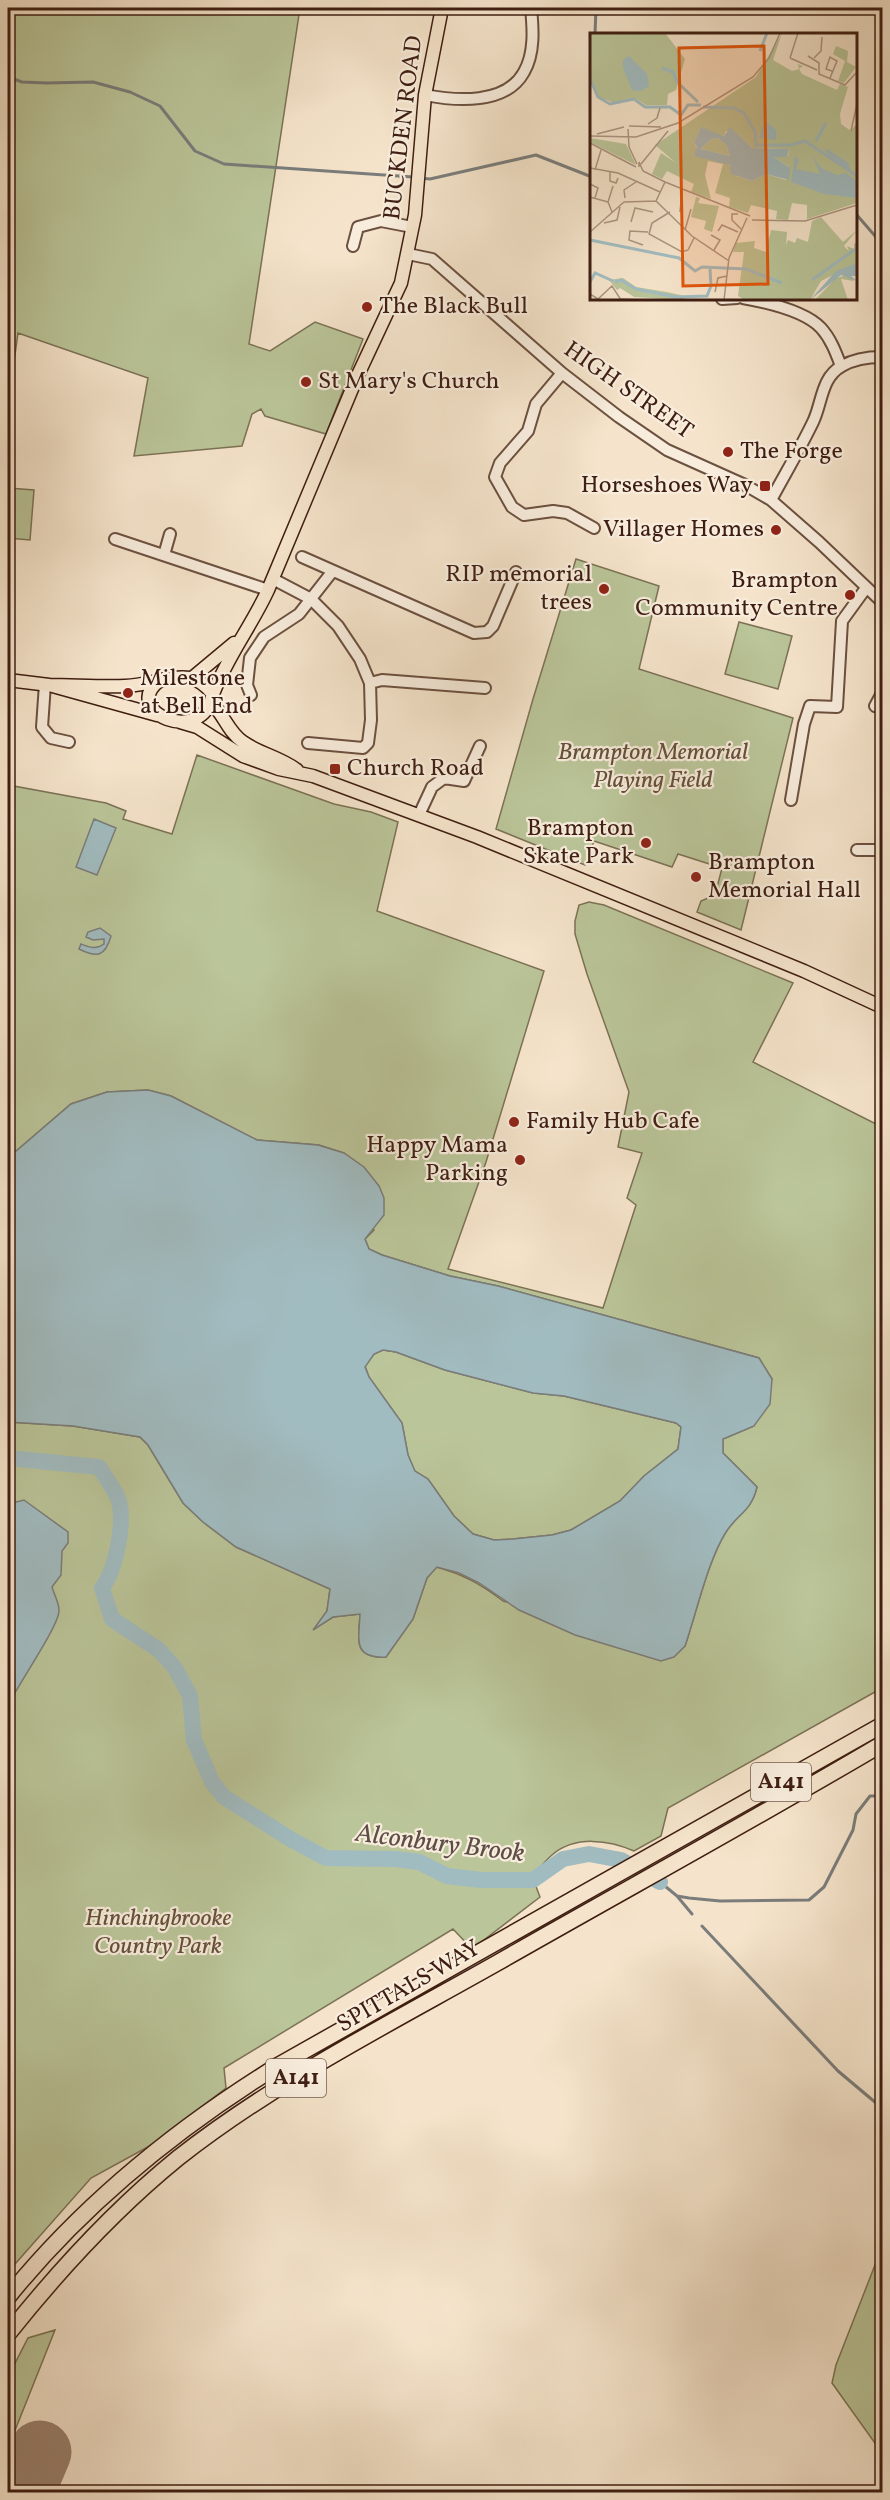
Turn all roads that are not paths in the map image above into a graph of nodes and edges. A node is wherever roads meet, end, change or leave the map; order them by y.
1 (442, 8) edge
2 (531, 8) edge
3 (425, 95) junction
4 (412, 227) junction
5 (353, 246) dead end
6 (408, 254) junction
7 (754, 300) edge
8 (882, 357) edge
9 (841, 366) junction
10 (562, 373) junction
11 (771, 500) junction
12 (594, 528) dead end
13 (170, 534) dead end
14 (115, 539) dead end
15 (164, 555) junction
16 (302, 557) dead end
17 (332, 572) junction
18 (516, 572) dead end
19 (271, 585) junction
20 (866, 588) junction
21 (310, 599) junction
22 (882, 602) edge
23 (244, 634) junction
24 (192, 678) junction
25 (8, 680) edge
26 (159, 681) junction
27 (370, 683) junction
28 (47, 685) junction
29 (485, 688) dead end
30 (882, 693) edge
31 (251, 695) dead end
32 (212, 698) junction
33 (875, 706) dead end
34 (157, 715) junction
35 (180, 722) junction
36 (69, 742) dead end
37 (308, 743) dead end
38 (480, 746) dead end
39 (298, 771) junction
40 (791, 800) dead end
41 (419, 815) junction
42 (857, 850) dead end
43 (882, 850) edge
44 (882, 1006) edge
45 (882, 1716) edge
46 (882, 1725) edge
47 (882, 1744) edge
48 (835, 1751) junction
49 (8, 2297) edge
50 (8, 2334) edge

1 - 3 main road, BUCKDEN ROAD
2 - 3 street
3 - 4 main road, BUCKDEN ROAD
4 - 5 street
4 - 6 main road, BUCKDEN ROAD
6 - 10 street, HIGH STREET
6 - 19 main road
7 - 9 street
8 - 9 street
9 - 11 street
10 - 11 street, HIGH STREET
10 - 12 street
11 - 20 street, HIGH STREET
13 - 15 street
14 - 15 street
15 - 19 street
16 - 17 street
17 - 18 street
17 - 21 street
19 - 21 street
19 - 23 main road
20 - 22 street, HIGH STREET
20 - 40 street
21 - 27 street
21 - 31 street
23 - 24 main road
23 - 32 main road
24 - 26 main road
24 - 32 main road
25 - 28 main road
26 - 28 main road
26 - 34 main road
27 - 29 street
27 - 37 street
28 - 34 main road
28 - 36 street
30 - 33 street
32 - 35 main road
32 - 39 main road
34 - 35 main road
35 - 39 main road
38 - 41 street
39 - 41 main road
41 - 44 main road
42 - 43 street
45 - 48 highway
46 - 48 highway, SPITTALS WAY / A141
47 - 50 highway, SPITTALS WAY / A141
48 - 49 highway, SPITTALS WAY / A141

